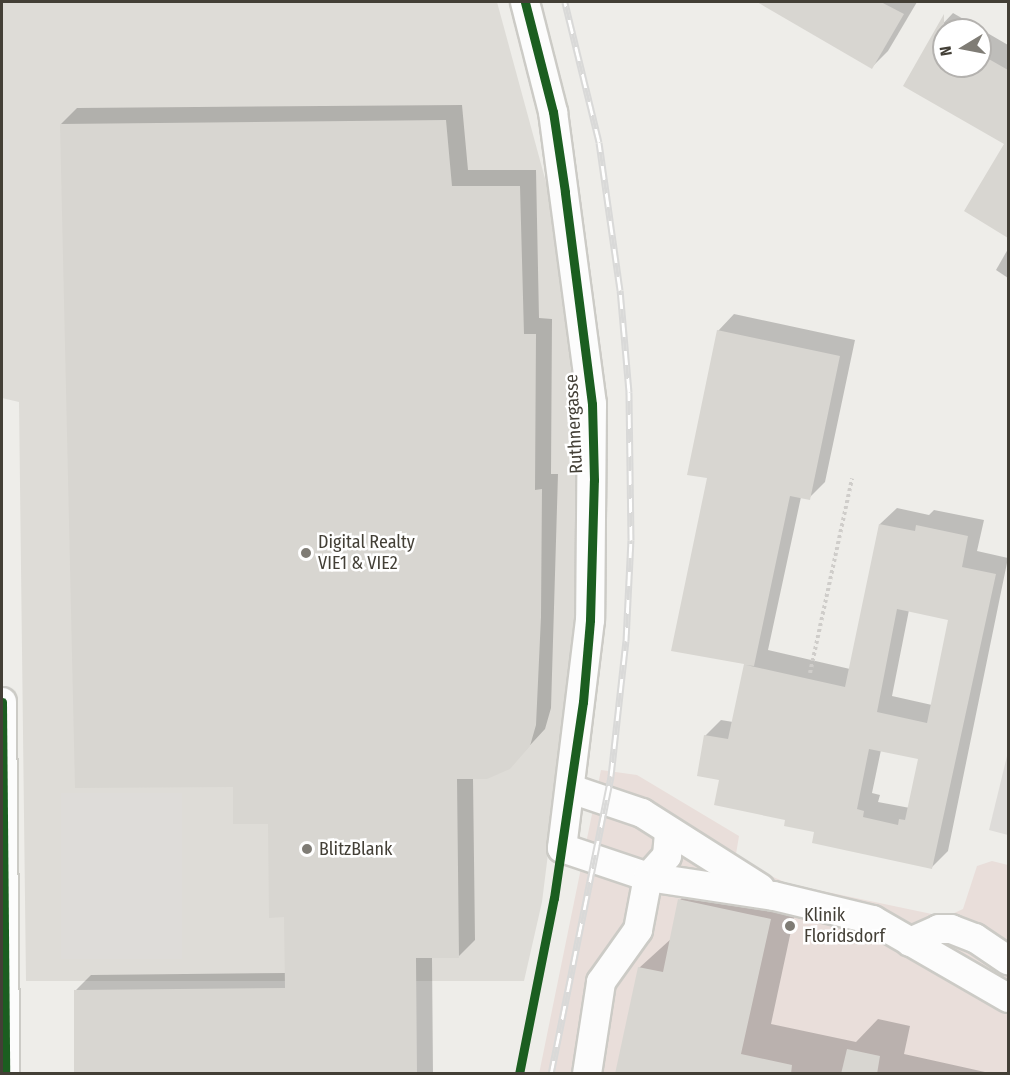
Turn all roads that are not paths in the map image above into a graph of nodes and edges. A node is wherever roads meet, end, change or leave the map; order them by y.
1 (525, 2) edge
2 (2, 702) edge
3 (571, 789) junction
4 (669, 831) junction
5 (648, 877) junction
6 (774, 896) junction
7 (910, 942) junction
8 (1008, 960) edge
9 (1008, 998) edge
10 (5, 1074) edge
11 (587, 1074) edge

1 - 3 street, Ruthnergasse
2 - 10 street
3 - 4 street
3 - 5 street, Ruthnergasse
4 - 5 street
4 - 6 street
5 - 6 street
5 - 11 street
6 - 7 street
7 - 8 street
7 - 9 street

